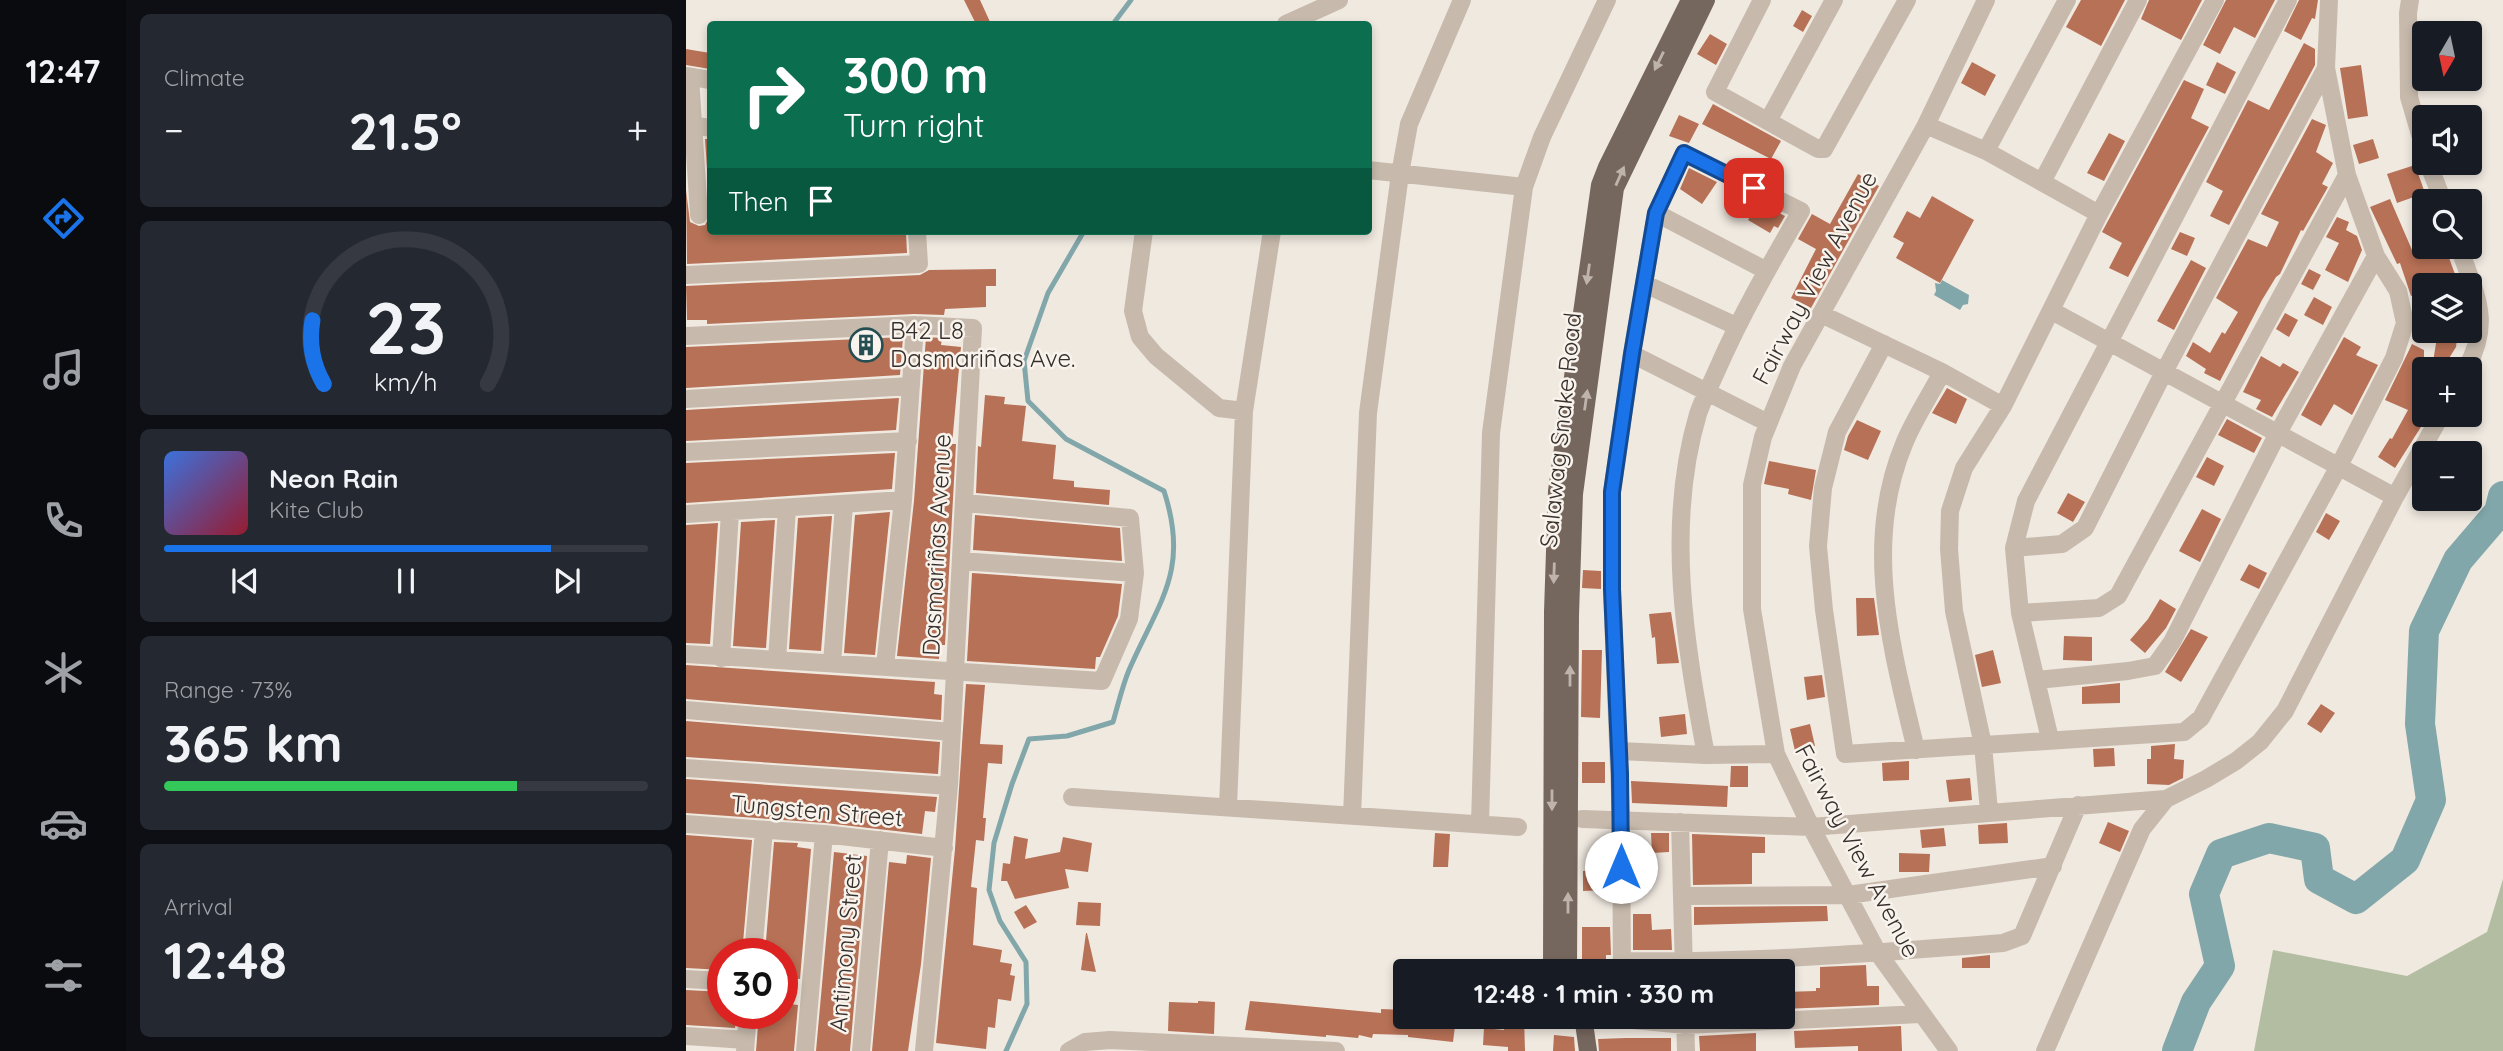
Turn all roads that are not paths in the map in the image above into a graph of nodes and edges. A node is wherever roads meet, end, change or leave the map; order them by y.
1 (1339, 0) edge
2 (1462, 0) edge
3 (1607, 0) edge
4 (1690, 0) edge
5 (1706, 0) edge
6 (1762, 0) edge
7 (1834, 0) edge
8 (1907, 0) edge
9 (2067, 0) edge
10 (2138, 0) edge
11 (2215, 0) edge
12 (2288, 0) edge
13 (2329, 0) edge
14 (2410, 0) edge
15 (1983, 1) edge
16 (1293, 21) edge
17 (2326, 68) junction
18 (688, 77) edge
19 (707, 80) edge
20 (2412, 107) edge
21 (1768, 121) junction
22 (1926, 125) junction
23 (702, 126) edge
24 (1986, 151) junction
25 (1372, 170) edge
26 (1400, 174) junction
27 (2347, 175) junction
28 (2042, 182) junction
29 (1524, 187) junction
30 (1656, 213) junction
31 (2099, 214) junction
32 (699, 215) edge
33 (917, 235) edge
34 (1143, 235) edge
35 (1271, 235) edge
36 (2376, 256) junction
37 (2464, 259) edge
38 (1767, 271) junction
39 (686, 275) edge
40 (1645, 284) junction
41 (2052, 311) junction
42 (1821, 314) junction
43 (915, 325) junction
44 (1736, 326) junction
45 (686, 336) edge
46 (1586, 339) junction
47 (2109, 342) junction
48 (1884, 344) junction
49 (1632, 354) junction
50 (2471, 357) edge
51 (1942, 372) junction
52 (2164, 372) junction
53 (911, 386) junction
54 (1707, 392) junction
55 (686, 399) edge
56 (2223, 404) junction
57 (2003, 406) junction
58 (1244, 411) junction
59 (1768, 423) junction
60 (2434, 427) edge
61 (2278, 433) junction
62 (908, 441) junction
63 (686, 452) edge
64 (2339, 466) junction
65 (2395, 497) junction
66 (903, 500) junction
67 (965, 503) junction
68 (844, 505) junction
69 (787, 509) junction
70 (730, 512) junction
71 (686, 514) edge
72 (2014, 548) junction
73 (961, 561) junction
74 (1135, 573) junction
75 (2020, 613) junction
76 (686, 654) edge
77 (721, 658) junction
78 (777, 660) junction
79 (832, 663) junction
80 (885, 666) junction
81 (955, 671) junction
82 (2037, 680) junction
83 (686, 710) edge
84 (952, 732) junction
85 (2050, 739) junction
86 (1983, 745) junction
87 (1916, 750) junction
88 (1619, 751) junction
89 (1776, 754) junction
90 (1706, 755) junction
91 (686, 768) edge
92 (948, 786) junction
93 (1072, 797) dead end
94 (2166, 799) junction
95 (2078, 805) junction
96 (1228, 807) junction
97 (1989, 811) junction
98 (1352, 816) junction
99 (1582, 819) dead end
100 (1622, 821) junction
101 (1680, 822) junction
102 (686, 824) edge
103 (1480, 824) junction
104 (1518, 827) dead end
105 (1811, 827) junction
106 (764, 830) junction
107 (824, 834) junction
108 (880, 840) junction
109 (944, 848) junction
110 (2053, 866) junction
111 (1848, 895) junction
112 (1682, 896) junction
113 (754, 938) edge
114 (1878, 953) junction
115 (1552, 959) edge
116 (1568, 959) edge
117 (1621, 959) edge
118 (1684, 959) edge
119 (1795, 959) edge
120 (686, 979) edge
121 (707, 980) edge
122 (1921, 1014) junction
123 (1795, 1018) edge
124 (1585, 1029) edge
125 (1685, 1029) edge
126 (686, 1036) edge
127 (746, 1045) edge
128 (1234, 1049) edge
129 (1307, 1050) edge
130 (805, 1051) edge
131 (861, 1051) edge
132 (924, 1051) edge
133 (1069, 1051) edge
134 (1336, 1051) edge
135 (1588, 1051) edge
136 (1686, 1051) edge
137 (1949, 1051) edge
138 (2045, 1051) edge

1 - 16 street
2 - 26 street
3 - 29 street
4 -> 46 main road, Salawag Snake Road
46 -> 5 main road, Salawag Snake Road
6 - 21 street
7 - 21 street
8 - 21 street
9 - 24 street
10 - 28 street
11 - 31 street
12 - 47 street
13 - 17 street
14 - 20 street
15 - 22 street, Fairway View Avenue
17 - 27 street
17 - 52 street
18 - 19 street
18 - 23 street
22 - 24 street
22 - 42 street, Fairway View Avenue
23 - 32 street
24 - 28 street
25 - 26 street
26 - 29 street
26 - 98 street
27 - 36 street
27 - 56 street
28 - 31 street
29 - 103 street
30 - 38 street
30 - 38 street
30 - 40 street
31 - 41 street
33 - 39 street
34 - 58 street
35 - 58 street
36 - 61 street
36 - 64 street
37 - 50 street
38 - 44 street
40 - 44 street
40 - 49 street
41 - 47 street
41 - 57 street
42 - 48 street
42 - 59 street, Fairway View Avenue
43 - 45 street, Dasmariñas Avenue
43 - 53 street
43 - 67 street, Dasmariñas Avenue
44 - 54 street
46 -> 115 main road, Salawag Snake Road
116 -> 46 main road, Salawag Snake Road
47 - 52 street
47 - 72 street
48 - 51 street
48 - 87 street
49 - 54 street
49 - 88 street
51 - 57 street
51 - 87 street
52 - 56 street
52 - 72 street
53 - 55 street
53 - 62 street
54 - 59 street
54 - 90 street
56 - 61 street
56 - 75 street
57 - 86 street
58 - 96 street
59 - 89 street, Fairway View Avenue
60 - 65 street
61 - 64 street
61 - 82 street
62 - 63 street
62 - 66 street
64 - 65 street
64 - 85 street
65 - 94 street
66 - 68 street
66 - 80 street
67 - 73 street, Dasmariñas Avenue
67 - 74 street
68 - 69 street
68 - 79 street
69 - 70 street
69 - 78 street
70 - 71 street
70 - 77 street
72 - 75 street
73 - 74 street
73 - 81 street, Dasmariñas Avenue
74 - 81 street
75 - 82 street
76 - 77 street
77 - 78 street
78 - 79 street
79 - 80 street
80 - 81 street
81 - 84 street, Dasmariñas Avenue
82 - 85 street
83 - 84 street
84 - 92 street, Dasmariñas Avenue
85 - 86 street
86 - 87 street
86 - 97 street
88 - 90 street
88 - 100 street
89 - 90 street
89 - 105 street, Fairway View Avenue
91 - 92 street
92 - 109 street, Dasmariñas Avenue
93 - 96 street
94 - 95 street
94 - 138 street
95 - 97 street
95 - 110 street
96 - 98 street
97 - 105 street
98 - 103 street
99 - 100 street
100 - 101 street
100 - 117 street
101 - 105 street
101 - 112 street
102 - 106 street, Tungsten Street
103 - 104 street
105 - 111 street, Fairway View Avenue
106 - 107 street, Tungsten Street
106 - 113 street
107 - 108 street, Tungsten Street
107 - 130 street
108 - 109 street, Tungsten Street
108 - 131 street, Antimony Street
109 - 132 street, Dasmariñas Avenue
110 - 111 street
110 - 114 street
111 - 112 street
111 - 114 street, Fairway View Avenue
112 - 118 street
114 - 119 street
114 - 122 street, Fairway View Avenue
120 - 121 street
122 - 123 street
122 - 137 street, Fairway View Avenue
124 - 135 main road
125 - 136 street
126 - 127 street
128 - 129 street
128 - 133 street
129 - 134 street

